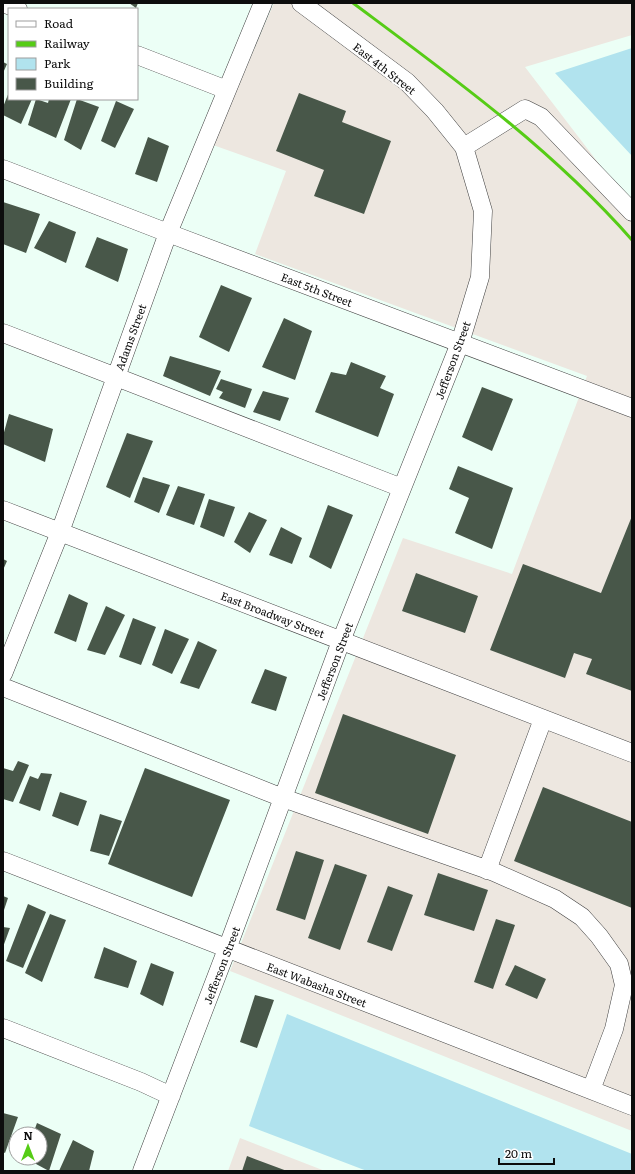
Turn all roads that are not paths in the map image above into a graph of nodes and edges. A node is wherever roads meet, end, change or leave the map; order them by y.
1 (3, 3) edge
2 (263, 3) edge
3 (301, 3) edge
4 (16, 8) edge
5 (138, 55) edge
6 (227, 90) junction
7 (464, 147) junction
8 (3, 169) edge
9 (632, 212) edge
10 (168, 233) junction
11 (3, 333) edge
12 (460, 342) junction
13 (116, 377) junction
14 (632, 408) edge
15 (402, 488) junction
16 (3, 510) edge
17 (60, 532) junction
18 (341, 641) junction
19 (3, 674) edge
20 (3, 687) edge
21 (543, 719) junction
22 (632, 753) edge
23 (283, 798) junction
24 (3, 861) edge
25 (487, 870) junction
26 (227, 949) junction
27 (3, 1028) edge
28 (591, 1090) junction
29 (171, 1096) junction
30 (632, 1106) edge
31 (142, 1171) edge

1 - 4 street
2 - 6 street, Adams Street
3 - 7 street, East 4th Street
5 - 6 street
6 - 10 street, Adams Street
7 - 9 street
7 - 12 street, Jefferson Street
8 - 10 street, East 5th Street
10 - 12 street, East 5th Street
10 - 13 street, Adams Street
11 - 13 street
12 - 14 street, East 5th Street
12 - 15 street, Jefferson Street
13 - 15 street
13 - 17 street, Adams Street
15 - 18 street, Jefferson Street
16 - 17 street, East Broadway Street
17 - 18 street, East Broadway Street
17 - 19 street, Adams Street
18 - 21 street, East Broadway Street
18 - 23 street, Jefferson Street
20 - 23 street
21 - 22 street, East Broadway Street
21 - 25 street
23 - 25 street
23 - 26 street, Jefferson Street
24 - 26 street, East Wabasha Street
25 - 28 street
26 - 28 street, East Wabasha Street
26 - 29 street, Jefferson Street
27 - 29 street
28 - 30 street, East Wabasha Street
29 - 31 street, Jefferson Street

